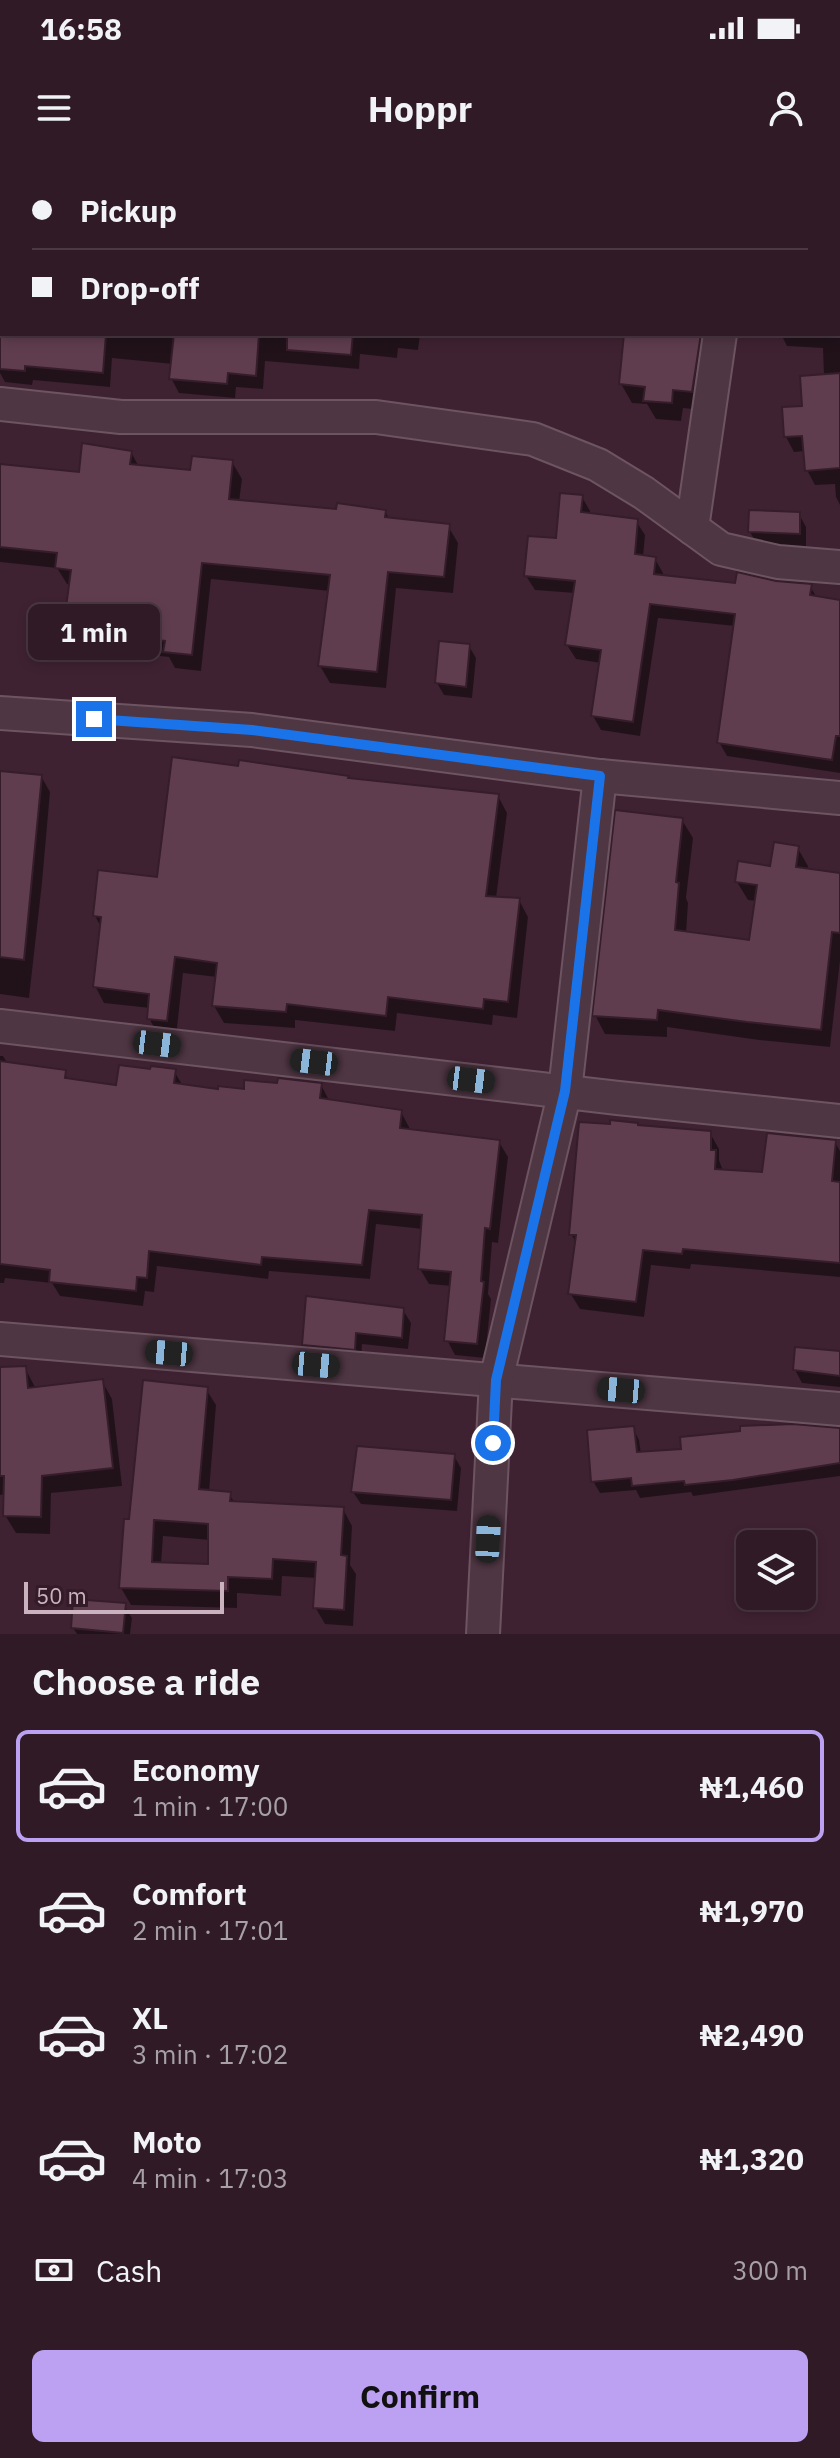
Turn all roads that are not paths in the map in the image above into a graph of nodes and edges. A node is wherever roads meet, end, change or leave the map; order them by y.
1 (720, 336) edge
2 (0, 404) edge
3 (692, 528) junction
4 (840, 567) edge
5 (0, 713) edge
6 (600, 776) junction
7 (840, 798) edge
8 (0, 1026) edge
9 (565, 1091) junction
10 (840, 1121) edge
11 (0, 1339) edge
12 (496, 1380) junction
13 (840, 1409) edge
14 (483, 1634) edge

1 - 3 street
2 - 3 street
3 - 4 street
5 - 6 street
6 - 7 street
6 - 9 street
8 - 9 street
9 - 10 street
9 - 12 street
11 - 12 street
12 - 13 street
12 - 14 street

